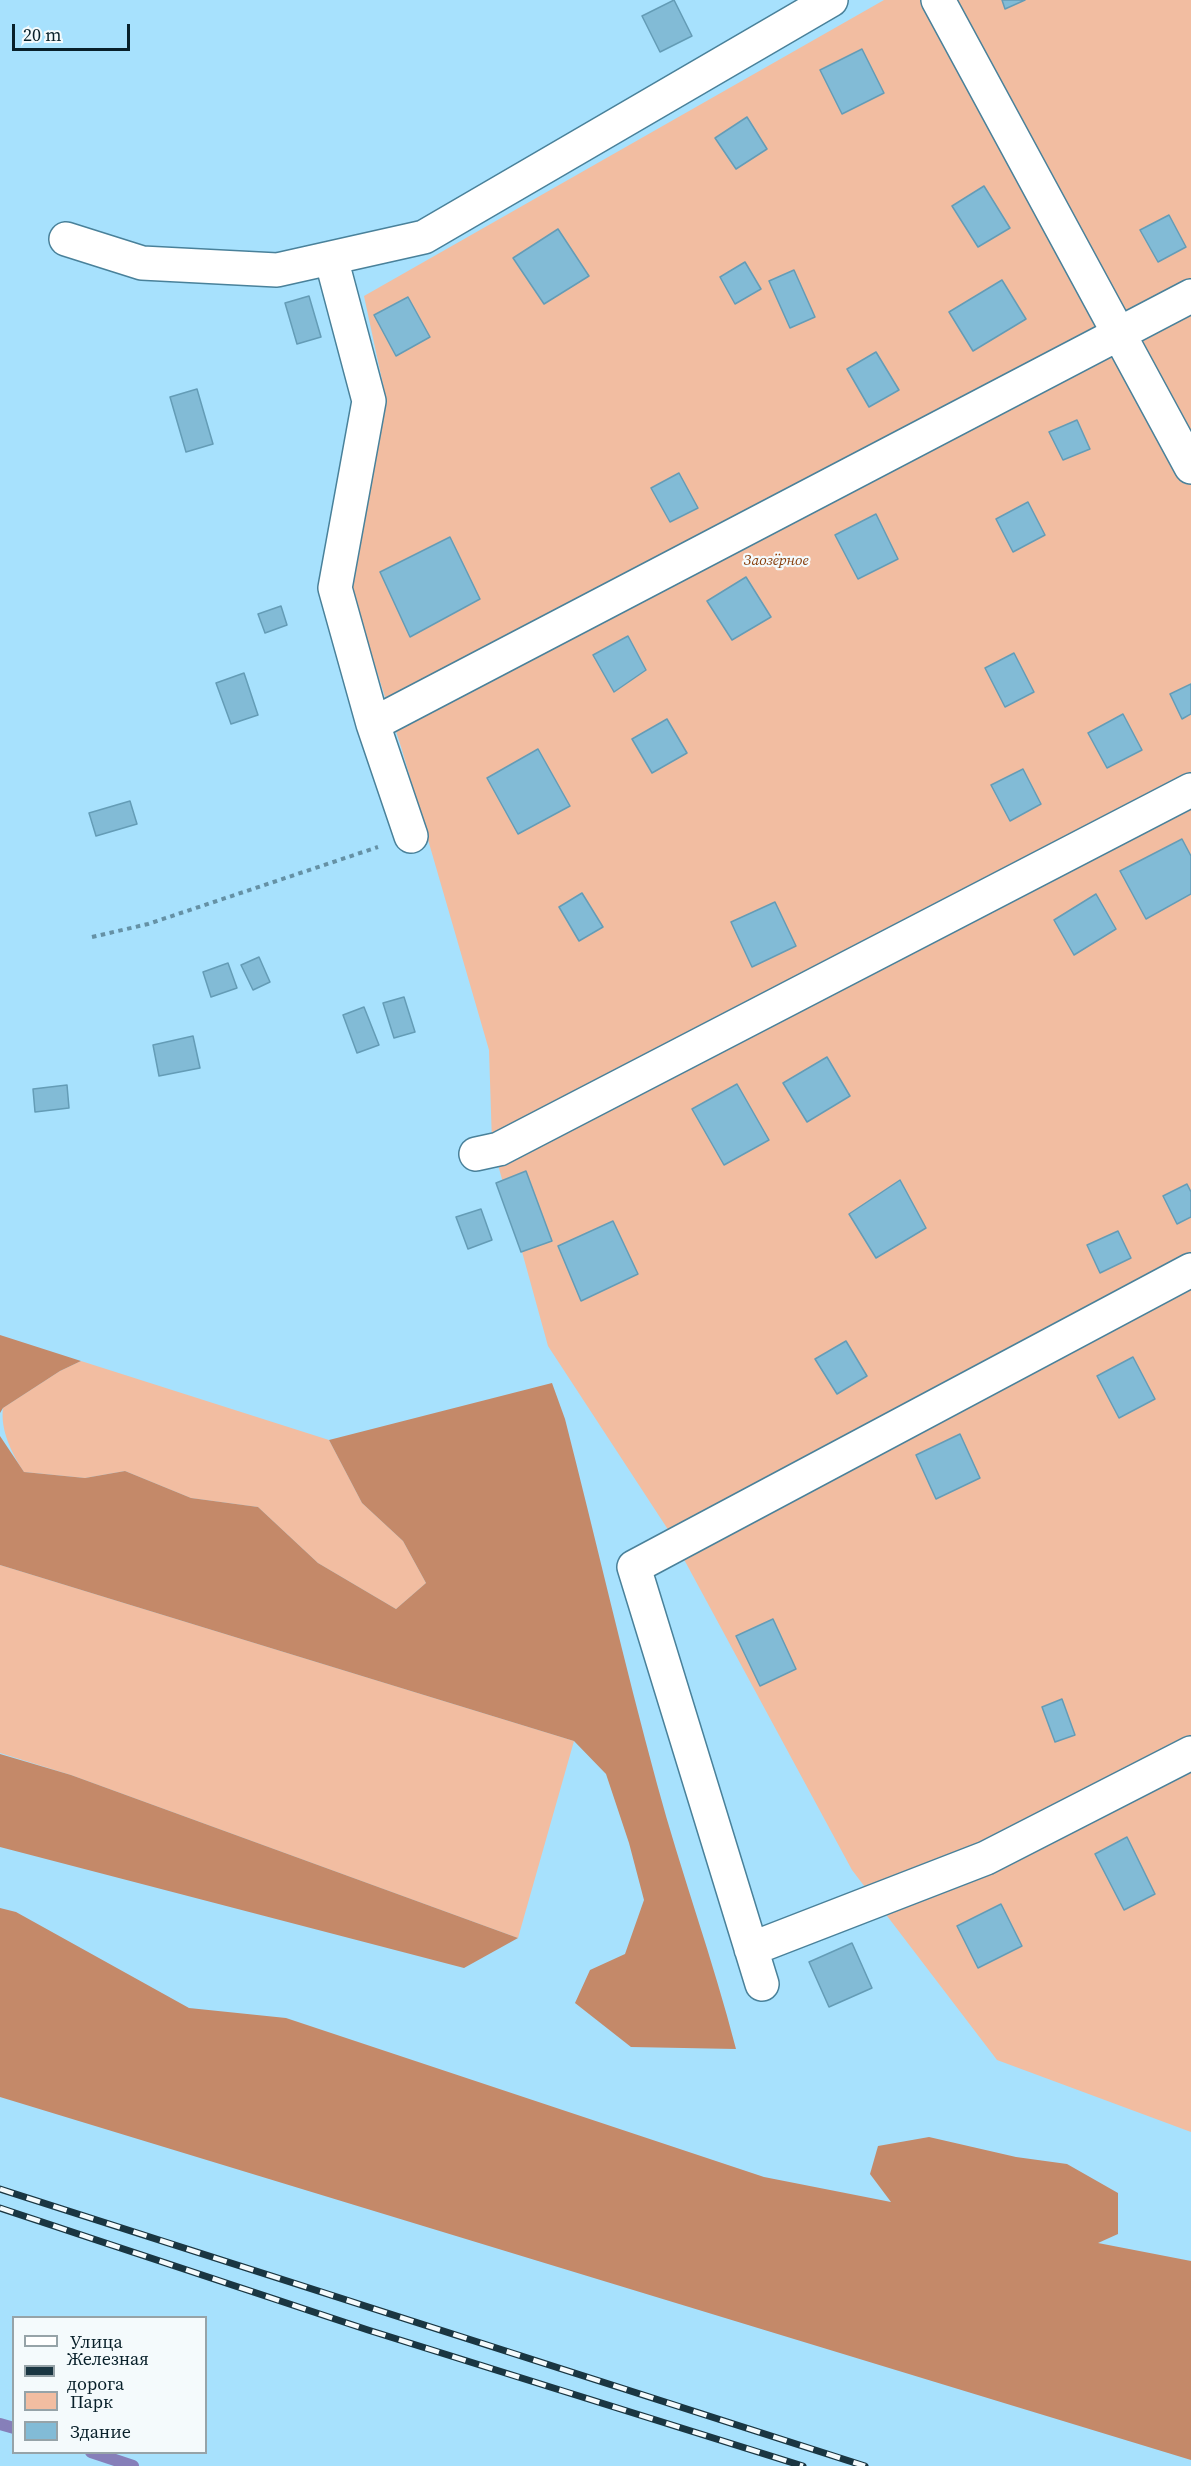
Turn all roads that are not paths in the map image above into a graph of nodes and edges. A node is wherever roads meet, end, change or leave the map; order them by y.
1 (831, 0) edge
2 (938, 0) edge
3 (66, 239) dead end
4 (331, 258) junction
5 (1191, 296) edge
6 (1121, 334) junction
7 (1191, 466) edge
8 (373, 724) junction
9 (1191, 790) edge
10 (411, 836) road end
11 (476, 1154) dead end
12 (1191, 1270) edge
13 (1191, 1752) edge
14 (751, 1949) junction
15 (762, 1984) dead end

1 - 4 street
2 - 6 street
3 - 4 street
4 - 8 street
5 - 6 street
6 - 7 street
6 - 8 street
8 - 10 street
9 - 11 street
12 - 14 street
13 - 14 street
14 - 15 street

